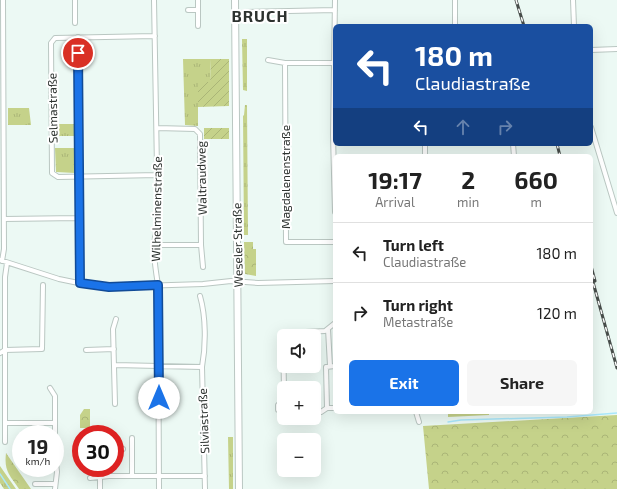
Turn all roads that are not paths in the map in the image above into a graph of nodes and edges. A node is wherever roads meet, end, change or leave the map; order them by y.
1 (3, 0) edge
2 (75, 0) edge
3 (154, 0) edge
4 (198, 0) edge
5 (235, 0) edge
6 (335, 0) edge
7 (455, 0) edge
8 (573, 0) edge
9 (188, 10) dead end
10 (198, 10) junction
11 (335, 10) junction
12 (245, 12) dead end
13 (75, 23) dead end
14 (335, 24) edge
15 (455, 24) edge
16 (574, 24) edge
17 (198, 26) dead end
18 (1, 27) edge
19 (155, 36) junction
20 (78, 37) junction
21 (617, 49) edge
22 (593, 50) edge
23 (268, 60) dead end
24 (285, 63) junction
25 (333, 63) edge
26 (157, 128) junction
27 (593, 134) edge
28 (158, 175) junction
29 (79, 176) junction
30 (617, 213) edge
31 (79, 218) junction
32 (4, 219) junction
33 (333, 242) edge
34 (155, 245) junction
35 (202, 245) junction
36 (1, 260) edge
37 (8, 263) junction
38 (203, 267) dead end
39 (237, 281) junction
40 (333, 281) edge
41 (80, 283) junction
42 (43, 285) dead end
43 (158, 285) junction
44 (200, 296) dead end
45 (116, 319) dead end
46 (333, 325) edge
47 (328, 329) junction
48 (114, 349) junction
49 (5, 350) junction
50 (86, 350) dead end
51 (0, 353) edge
52 (115, 366) junction
53 (330, 366) joint
54 (158, 367) junction
55 (202, 367) junction
56 (284, 381) edge
57 (50, 388) dead end
58 (0, 391) edge
59 (5, 391) junction
60 (115, 404) dead end
61 (327, 408) junction
62 (333, 408) edge
63 (321, 412) edge
64 (417, 414) edge
65 (420, 422) dead end
66 (5, 423) junction
67 (55, 423) junction
68 (132, 438) dead end
69 (5, 442) dead end
70 (124, 475) edge
71 (132, 475) junction
72 (159, 475) junction
73 (205, 476) junction
74 (100, 477) joint
75 (90, 478) dead end
76 (35, 484) dead end
77 (55, 487) edge
78 (100, 489) edge
79 (159, 489) edge
80 (205, 489) edge
81 (239, 489) edge

1 - 18 street
2 - 13 street
3 - 19 street, Wilhelminenstraße
4 - 10 street
5 - 39 main road, Weseler Straße
6 - 11 street
7 - 15 street
8 - 16 street
9 - 10 street
10 - 17 street
11 - 12 street
11 - 14 street
18 - 32 street
19 - 20 street, Selmastraße
19 - 26 street, Wilhelminenstraße
20 - 29 street
20 - 29 street, Selmastraße
21 - 22 street
23 - 24 street
24 - 25 street
24 - 33 street, Magdalenenstraße
26 - 28 street, Wilhelminenstraße
26 - 35 street, Waltraudweg
27 - 30 street
28 - 29 street, Selmastraße
28 - 34 street, Wilhelminenstraße
29 - 31 street
31 - 32 street
31 - 41 street
32 - 36 street
34 - 35 street
34 - 43 street, Wilhelminenstraße
35 - 38 street, Waltraudweg
36 - 37 street
37 - 41 street
37 - 49 street
39 - 40 street
39 - 43 street
39 - 81 main road, Weseler Straße
41 - 43 street
42 - 49 street
43 - 54 street, Wilhelminenstraße
44 - 55 street, Silviastraße
45 - 48 street
46 - 47 street
47 - 53 street
47 - 56 street
48 - 50 street
48 - 52 street
49 - 51 street
49 - 59 street
52 - 54 street
52 - 60 street
53 - 61 street
54 - 55 street
54 - 72 street, Wilhelminenstraße
55 - 73 street, Silviastraße
57 - 67 street
58 - 59 street
59 - 66 street
61 - 62 street
61 - 63 street
64 - 65 street
66 - 67 street
66 - 69 street
67 - 77 street
68 - 71 street
70 - 71 street
71 - 72 street
72 - 73 street
72 - 79 street, Wilhelminenstraße
73 - 80 street, Silviastraße
74 - 75 street
74 - 78 street
76 - 77 street

